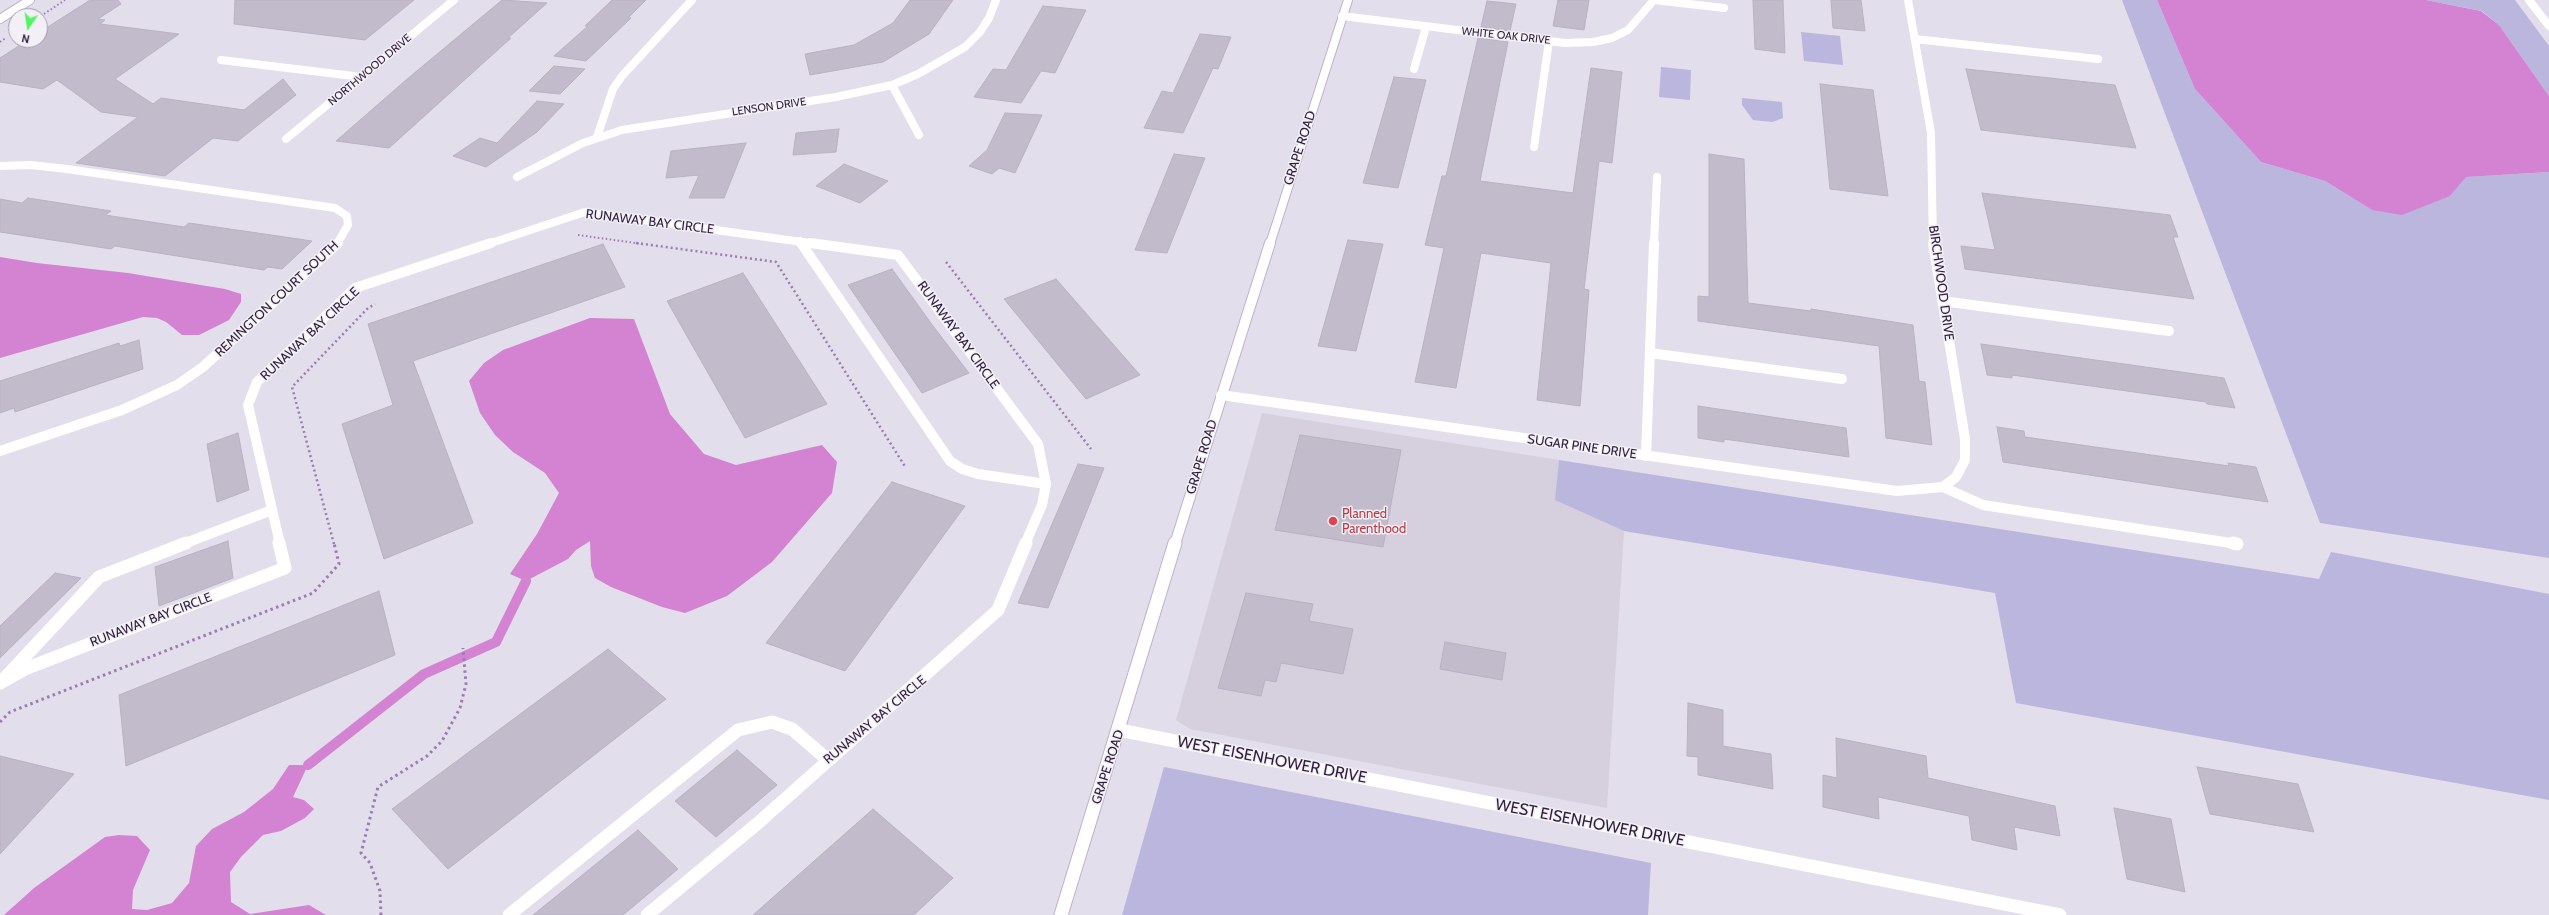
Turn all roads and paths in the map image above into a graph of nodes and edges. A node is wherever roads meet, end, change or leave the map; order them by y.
1 (30, 0) edge
2 (65, 0) edge
3 (454, 0) edge
4 (692, 0) edge
5 (996, 0) edge
6 (1348, 0) edge
7 (1654, 0) edge
8 (1908, 0) edge
9 (2529, 0) edge
10 (1724, 8) dead end
11 (48, 11) edge
12 (1342, 16) junction
13 (0, 19) edge
14 (2549, 26) edge
15 (1426, 28) junction
16 (1915, 39) junction
17 (1549, 41) junction
18 (2098, 59) dead end
19 (221, 60) dead end
20 (1414, 69) dead end
21 (362, 77) junction
22 (892, 85) junction
23 (919, 135) dead end
24 (597, 137) junction
25 (286, 139) dead end
26 (1534, 147) dead end
27 (0, 166) edge
28 (517, 177) dead end
29 (1657, 177) dead end
30 (570, 237) dead end
31 (800, 241) junction
32 (946, 262) dead end
33 (1942, 301) junction
34 (378, 302) dead end
35 (2170, 330) dead end
36 (1650, 352) junction
37 (1842, 379) dead end
38 (1221, 395) junction
39 (1090, 449) dead end
40 (0, 451) edge
41 (1646, 456) junction
42 (906, 468) dead end
43 (1046, 484) junction
44 (1943, 487) junction
45 (272, 510) junction
46 (2237, 544) dead end
47 (464, 648) dead end
48 (0, 683) edge
49 (0, 722) edge
50 (1119, 730) junction
51 (828, 760) junction
52 (382, 915) edge
53 (509, 915) edge
54 (647, 915) edge
55 (1061, 915) edge
56 (2060, 915) edge

1 - 13 street
2 - 11 path
3 - 21 street, NORTHWOOD DRIVE
4 - 24 street
5 - 22 street, LENSON DRIVE
6 - 12 street, GRAPE ROAD
7 - 10 street
7 - 17 street, WHITE OAK DRIVE
8 - 16 street, BIRCHWOOD DRIVE
9 - 14 street
12 - 15 street, WHITE OAK DRIVE
12 - 38 street, GRAPE ROAD
15 - 17 street, WHITE OAK DRIVE
15 - 20 street
16 - 18 street
16 - 33 street, BIRCHWOOD DRIVE
17 - 26 street
19 - 21 street
21 - 25 street, NORTHWOOD DRIVE
22 - 23 street
22 - 24 street, LENSON DRIVE
24 - 28 street, LENSON DRIVE
27 - 40 street, REMINGTON COURT SOUTH
29 - 36 street
30 - 42 path
31 - 43 street
31 - 43 street, RUNAWAY BAY CIRCLE
31 - 45 street, RUNAWAY BAY CIRCLE
32 - 39 path
33 - 35 street
33 - 44 street, BIRCHWOOD DRIVE
34 - 49 path
36 - 37 street
36 - 41 street
38 - 41 street, SUGAR PINE DRIVE
38 - 50 street, GRAPE ROAD
41 - 44 street, SUGAR PINE DRIVE
43 - 51 street, RUNAWAY BAY CIRCLE
44 - 46 street
45 - 48 street
45 - 48 street, RUNAWAY BAY CIRCLE
47 - 52 path
50 - 55 street, GRAPE ROAD
50 - 56 street, WEST EISENHOWER DRIVE
51 - 53 street
51 - 54 street, RUNAWAY BAY CIRCLE

